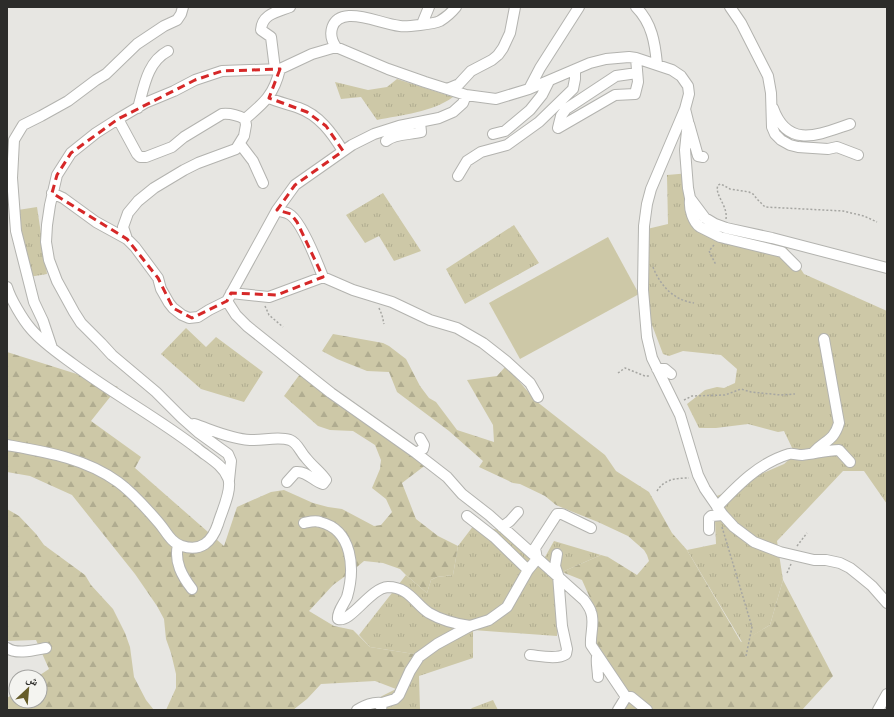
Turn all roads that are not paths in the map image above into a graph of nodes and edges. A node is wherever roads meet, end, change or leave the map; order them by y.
1 (183, 7) edge
2 (290, 7) edge
3 (429, 7) edge
4 (456, 7) edge
5 (515, 7) edge
6 (579, 7) edge
7 (636, 7) edge
8 (730, 7) edge
9 (422, 24) junction
10 (336, 47) junction
11 (168, 52) dead end
12 (636, 58) junction
13 (657, 64) junction
14 (278, 69) junction
15 (575, 70) junction
16 (637, 73) junction
17 (549, 81) junction
18 (447, 89) junction
19 (529, 89) junction
20 (466, 95) junction
21 (268, 98) junction
22 (772, 104) junction
23 (138, 108) junction
24 (685, 109) junction
25 (118, 119) junction
26 (245, 120) junction
27 (688, 121) junction
28 (420, 122) junction
29 (850, 124) dead end
30 (493, 134) dead end
31 (386, 141) dead end
32 (240, 144) junction
33 (343, 151) junction
34 (858, 155) dead end
35 (703, 157) dead end
36 (458, 176) dead end
37 (264, 183) dead end
38 (52, 193) junction
39 (690, 198) junction
40 (277, 210) junction
41 (127, 239) junction
42 (796, 266) dead end
43 (887, 268) edge
44 (323, 277) junction
45 (7, 287) edge
46 (229, 297) junction
47 (824, 339) dead end
48 (52, 350) junction
49 (659, 372) junction
50 (671, 374) dead end
51 (538, 397) dead end
52 (190, 425) junction
53 (420, 438) dead end
54 (7, 445) edge
55 (814, 452) junction
56 (416, 453) junction
57 (850, 462) dead end
58 (229, 480) junction
59 (287, 482) dead end
60 (518, 512) dead end
61 (721, 513) junction
62 (467, 516) dead end
63 (304, 523) dead end
64 (502, 527) junction
65 (591, 528) dead end
66 (709, 530) dead end
67 (178, 545) junction
68 (557, 554) dead end
69 (537, 559) junction
70 (528, 570) junction
71 (558, 576) junction
72 (192, 589) dead end
73 (887, 603) edge
74 (470, 626) junction
75 (7, 648) edge
76 (46, 648) dead end
77 (530, 655) dead end
78 (598, 655) junction
79 (598, 677) dead end
80 (887, 694) edge
81 (626, 697) junction
82 (382, 706) edge
83 (357, 710) edge
84 (618, 710) edge
85 (647, 710) edge
86 (878, 710) edge

1 - 48 street
2 - 14 street
3 - 9 street
4 - 9 street
5 - 18 street
6 - 19 street
7 - 13 street
8 - 22 street
9 - 10 street
10 - 14 street
10 - 18 street
11 - 23 street
12 - 13 street
12 - 15 street
12 - 16 street
13 - 24 street
14 - 21 street
14 - 23 street
15 - 17 street
15 - 36 street
16 - 16 street
17 - 19 street
17 - 30 street
18 - 20 street
19 - 20 street
20 - 28 street
21 - 26 street
21 - 33 street
22 - 29 street
22 - 34 street
23 - 25 street
24 - 27 street
24 - 49 street
25 - 26 street
25 - 38 street
26 - 32 street
27 - 35 street
27 - 39 street
28 - 31 street
28 - 33 street
32 - 37 street
32 - 41 street
33 - 40 street
38 - 41 street
38 - 52 street
39 - 42 street
39 - 43 street
40 - 44 street
40 - 46 street
41 - 46 street
44 - 46 street
44 - 51 street
45 - 48 street
46 - 56 street
47 - 55 street
48 - 58 street
49 - 50 street
49 - 61 street
52 - 58 street
52 - 59 street
53 - 56 street
54 - 67 street
55 - 57 street
55 - 61 street
56 - 64 street
58 - 67 street
60 - 64 street
61 - 66 street
61 - 73 street
62 - 70 street
63 - 74 street
64 - 69 street
65 - 69 street
67 - 72 street
68 - 71 street
69 - 70 street
69 - 71 street
70 - 74 street
71 - 77 street
71 - 78 street
74 - 82 street
75 - 76 street
78 - 79 street
78 - 81 street
80 - 86 street
81 - 84 street
81 - 85 street
82 - 83 street

